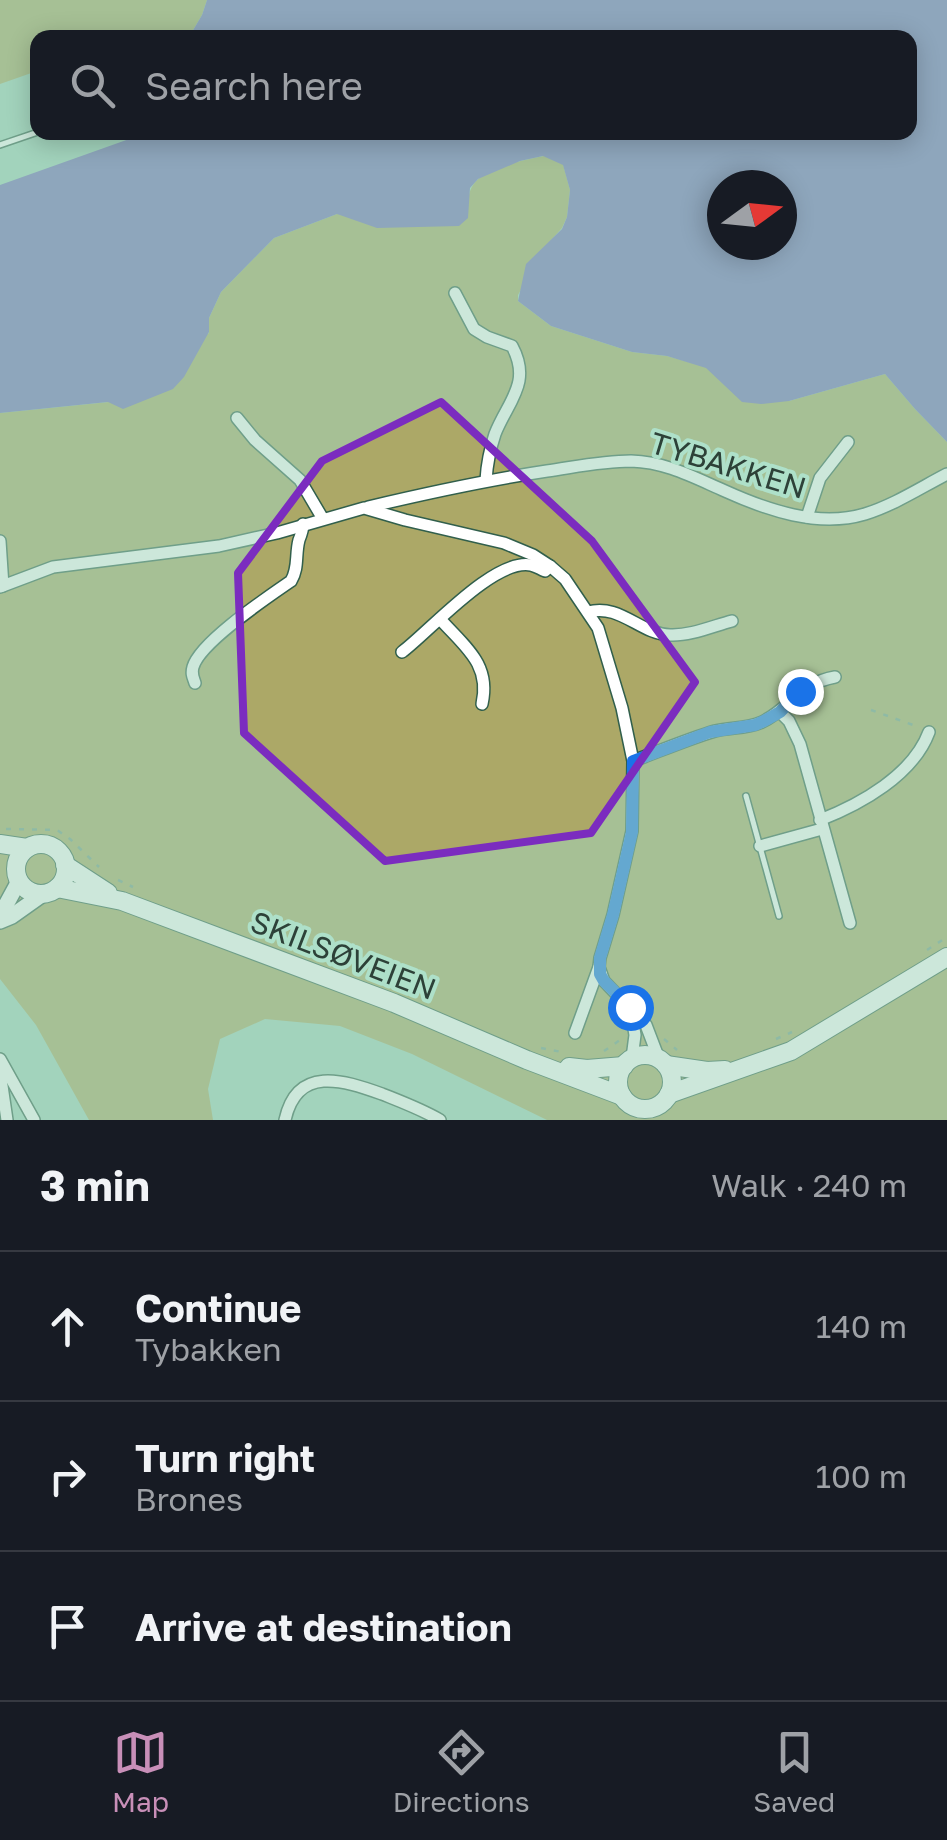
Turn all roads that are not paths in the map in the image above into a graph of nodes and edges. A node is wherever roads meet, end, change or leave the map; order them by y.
1 (30, 135) edge
2 (0, 146) edge
3 (455, 292) dead end
4 (237, 418) dead end
5 (848, 442) dead end
6 (947, 474) edge
7 (486, 480) junction
8 (364, 508) junction
9 (807, 517) junction
10 (323, 519) junction
11 (303, 524) junction
12 (0, 541) edge
13 (550, 566) junction
14 (2, 587) edge
15 (588, 612) junction
16 (440, 620) junction
17 (732, 621) dead end
18 (402, 652) dead end
19 (834, 677) dead end
20 (195, 683) dead end
21 (482, 704) dead end
22 (780, 712) junction
23 (929, 732) road end
24 (633, 761) junction
25 (746, 796) dead end
26 (821, 825) junction
27 (0, 844) edge
28 (760, 846) junction
29 (28, 848) junction
30 (66, 865) junction
31 (12, 871) edge
32 (50, 891) junction
33 (128, 894) junction
34 (780, 916) dead end
35 (0, 918) edge
36 (850, 923) dead end
37 (947, 958) edge
38 (600, 968) junction
39 (630, 1007) junction
40 (575, 1033) dead end
41 (541, 1056) junction
42 (628, 1062) junction
43 (663, 1062) junction
44 (1, 1066) edge
45 (735, 1070) junction
46 (630, 1107) edge
47 (660, 1107) edge
48 (6, 1120) edge
49 (34, 1120) edge
50 (285, 1120) edge
51 (440, 1120) edge

1 - 2 lane
3 - 7 street
4 - 10 street
5 - 9 street
6 - 9 street, TYBAKKEN
7 - 8 street, TYBAKKEN
7 - 9 street, TYBAKKEN
8 - 10 street, TYBAKKEN
8 - 13 street
10 - 11 street, TYBAKKEN
11 - 14 street, TYBAKKEN
11 - 20 street
12 - 14 street
13 - 15 street
13 - 16 street
15 - 17 street
15 - 24 street
16 - 18 street
16 - 21 street
19 - 22 street
22 - 24 street
22 - 26 street
23 - 26 street
24 - 38 street
25 - 28 lane
26 - 28 street
26 - 36 street
27 - 29 main road
28 - 34 lane
29 - 30 main road
29 - 31 main road
30 - 32 main road
30 - 33 main road, SKILSØVEIEN
31 - 32 main road
31 - 35 main road
32 - 33 main road, SKILSØVEIEN
32 - 35 main road
33 - 41 main road, SKILSØVEIEN
37 - 45 main road
38 - 39 street
38 - 40 street
39 - 42 street
39 - 43 street
41 - 42 main road, SKILSØVEIEN
41 - 46 main road, SKILSØVEIEN
42 - 43 main road
42 - 46 main road
43 - 45 main road
43 - 47 main road
44 - 48 street
44 - 49 street
45 - 47 main road
46 - 47 main road
50 - 51 street

